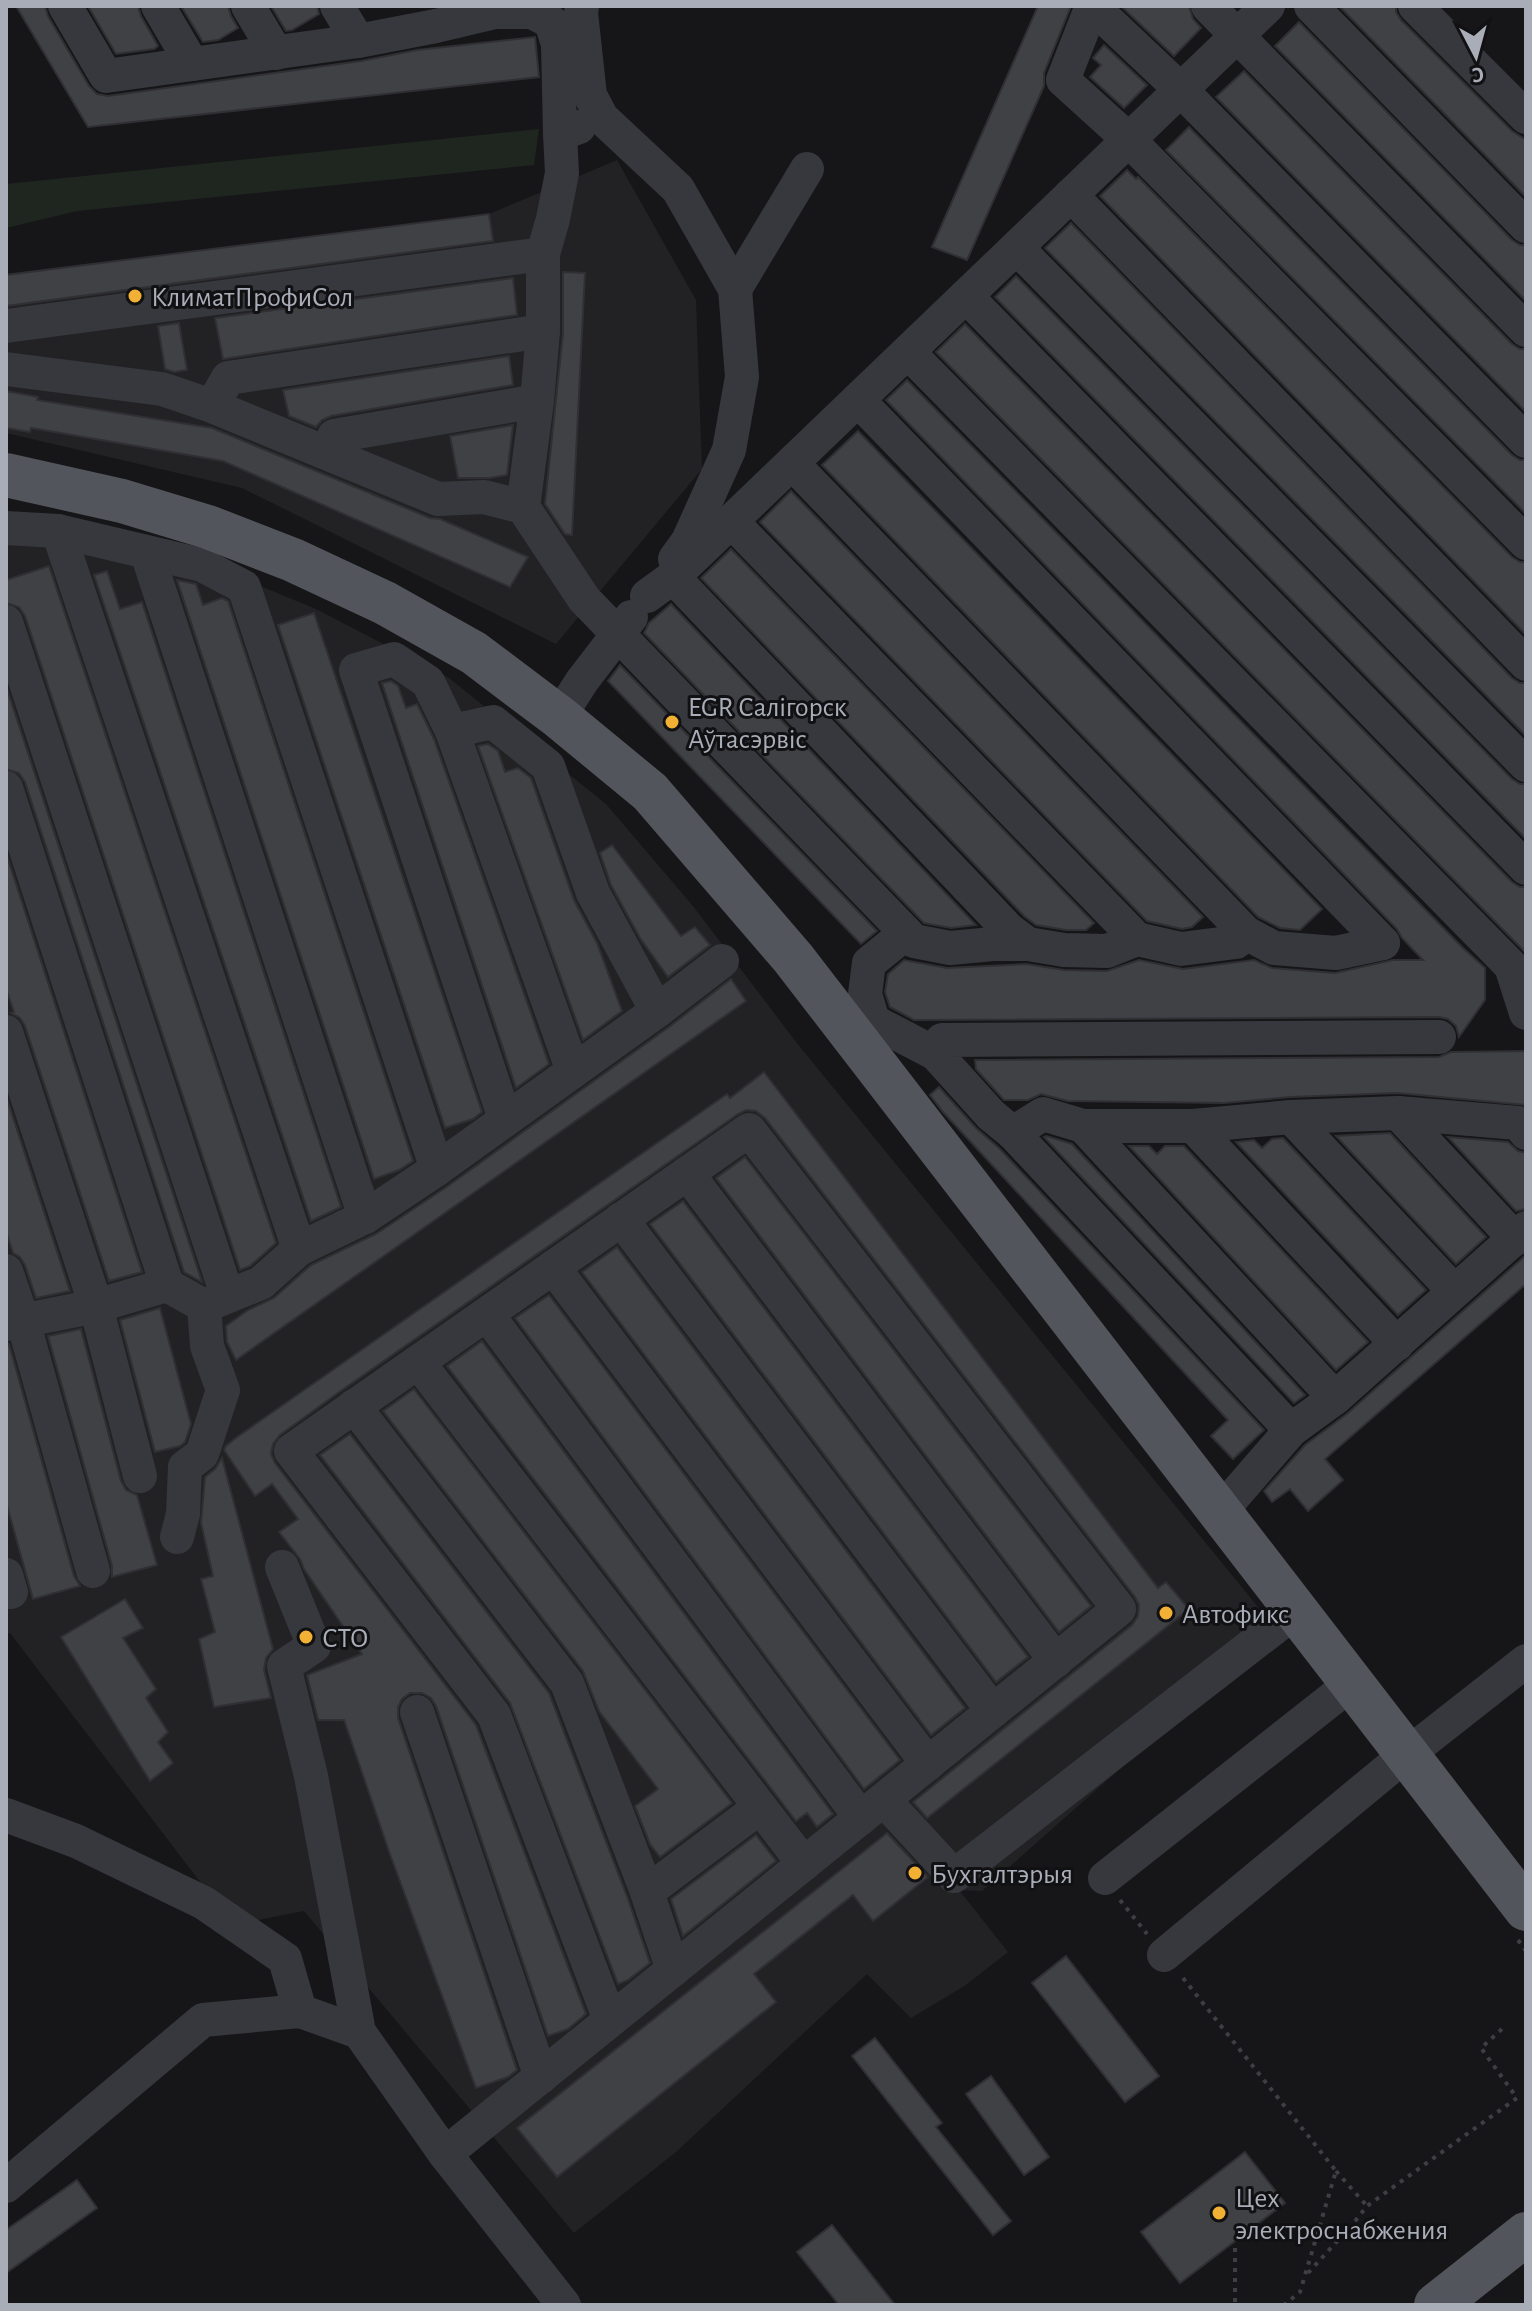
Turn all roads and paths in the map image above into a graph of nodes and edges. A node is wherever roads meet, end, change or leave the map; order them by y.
1 (65, 6) edge
2 (158, 6) edge
3 (248, 6) edge
4 (337, 6) edge
5 (582, 6) edge
6 (1092, 6) edge
7 (1208, 6) edge
8 (1268, 6) edge
9 (1311, 6) edge
10 (1415, 6) edge
11 (495, 9) edge
12 (430, 16) edge
13 (1237, 36) junction
14 (358, 41) junction
15 (276, 53) junction
16 (192, 64) junction
17 (1181, 90) junction
18 (1526, 117) edge
19 (602, 118) junction
20 (560, 134) junction
21 (1128, 139) junction
22 (807, 169) dead end
23 (1071, 195) junction
24 (1526, 226) edge
25 (1017, 248) junction
26 (543, 254) junction
27 (735, 289) junction
28 (966, 296) junction
29 (6, 326) edge
30 (1526, 330) edge
31 (543, 331) junction
32 (908, 352) junction
33 (6, 369) edge
34 (858, 400) junction
35 (537, 401) junction
36 (212, 406) junction
37 (334, 436) dead end
38 (1526, 441) edge
39 (792, 463) junction
40 (6, 475) edge
41 (523, 507) junction
42 (731, 521) junction
43 (6, 528) edge
44 (58, 531) junction
45 (1526, 543) edge
46 (147, 553) junction
47 (660, 587) junction
48 (6, 622) edge
49 (617, 635) junction
50 (1526, 664) edge
51 (559, 717) junction
52 (452, 731) junction
53 (1526, 765) edge
54 (6, 788) edge
55 (1526, 868) edge
56 (906, 933) junction
57 (1246, 933) junction
58 (1137, 939) junction
59 (1028, 944) junction
60 (722, 961) dead end
61 (1518, 966) edge
62 (657, 1011) junction
63 (1526, 1013) edge
64 (6, 1032) edge
65 (1439, 1037) dead end
66 (936, 1054) junction
67 (573, 1071) junction
68 (1398, 1113) junction
69 (1291, 1117) junction
70 (505, 1119) junction
71 (1083, 1126) junction
72 (1193, 1126) junction
73 (1013, 1133) junction
74 (1526, 1133) edge
75 (437, 1169) junction
76 (687, 1173) junction
77 (365, 1217) junction
78 (621, 1219) junction
79 (1520, 1233) edge
80 (299, 1249) junction
81 (553, 1267) junction
82 (6, 1271) edge
83 (167, 1285) junction
84 (1454, 1291) junction
85 (215, 1301) junction
86 (96, 1306) junction
87 (487, 1314) junction
88 (14, 1323) edge
89 (1397, 1344) junction
90 (418, 1362) junction
91 (1335, 1398) junction
92 (354, 1406) junction
93 (1291, 1430) junction
94 (140, 1476) dead end
95 (1220, 1512) junction
96 (177, 1537) dead end
97 (282, 1567) dead end
98 (93, 1571) dead end
99 (1296, 1611) junction
100 (1056, 1661) junction
101 (1526, 1661) edge
102 (1352, 1683) junction
103 (993, 1711) junction
104 (417, 1712) dead end
105 (1406, 1754) junction
106 (928, 1764) junction
107 (760, 1807) junction
108 (872, 1809) junction
109 (6, 1815) edge
110 (804, 1864) junction
111 (1111, 1887) joint
112 (647, 1892) junction
113 (1526, 1909) edge
114 (1164, 1955) junction
115 (673, 1970) junction
116 (300, 2011) junction
117 (610, 2020) junction
118 (1503, 2028) dead end
119 (359, 2032) junction
120 (541, 2077) junction
121 (445, 2154) junction
122 (1336, 2171) junction
123 (6, 2186) edge
124 (1367, 2206) junction
125 (1526, 2234) edge
126 (1235, 2248) dead end
127 (1526, 2270) edge
128 (1305, 2275) junction
129 (564, 2305) edge
130 (1235, 2305) edge
131 (1284, 2305) edge
132 (1436, 2305) edge
133 (1482, 2305) edge

1 - 16 lane
2 - 16 lane
3 - 15 lane
4 - 14 lane
5 - 19 lane
6 - 17 lane
6 - 21 lane
7 - 13 lane
8 - 13 lane
9 - 24 lane
10 - 18 lane
11 - 12 lane
11 - 20 lane
12 - 14 lane
13 - 17 lane
13 - 30 lane
14 - 15 lane
15 - 16 lane
17 - 21 lane
17 - 38 lane
19 - 20 lane
19 - 27 lane
20 - 26 lane
21 - 23 lane
21 - 45 lane
22 - 27 lane
23 - 25 lane
23 - 50 lane
25 - 28 lane
25 - 53 lane
26 - 29 lane
26 - 31 lane
27 - 47 lane
28 - 32 lane
28 - 55 lane
31 - 35 lane
31 - 36 lane
32 - 34 lane
32 - 61 lane
33 - 36 lane
34 - 39 lane
34 - 57 lane
35 - 37 lane
35 - 41 lane
36 - 41 lane
39 - 42 lane
39 - 57 lane
40 - 51 main road
41 - 49 lane
42 - 47 lane
42 - 58 lane
43 - 44 lane
44 - 46 lane
44 - 80 lane
46 - 75 lane
46 - 77 lane
47 - 49 lane
47 - 59 lane
48 - 85 lane
49 - 51 lane
49 - 56 lane
51 - 95 main road
52 - 62 lane
52 - 67 lane
52 - 70 lane
54 - 83 lane
56 - 59 lane
56 - 66 lane
57 - 58 lane
58 - 59 lane
60 - 62 lane
61 - 63 lane
62 - 67 lane
64 - 86 lane
65 - 66 lane
66 - 73 lane
67 - 70 lane
68 - 69 lane
68 - 74 lane
68 - 79 lane
69 - 72 lane
69 - 84 lane
70 - 75 lane
71 - 72 lane
71 - 73 lane
71 - 91 lane
72 - 89 lane
73 - 93 lane
75 - 77 lane
76 - 78 lane
76 - 100 lane
76 - 100 lane
77 - 80 lane
78 - 81 lane
78 - 103 lane
79 - 84 lane
80 - 85 lane
81 - 87 lane
81 - 106 lane
82 - 88 lane
83 - 85 lane
83 - 86 lane
84 - 89 lane
85 - 96 lane
86 - 88 lane
86 - 94 lane
87 - 90 lane
87 - 108 lane
88 - 98 lane
89 - 91 lane
90 - 92 lane
90 - 107 lane
91 - 93 lane
92 - 112 lane
92 - 117 lane
93 - 95 lane
95 - 99 main road
97 - 119 lane
99 - 102 main road
99 - 108 lane
100 - 103 lane
101 - 105 lane
102 - 105 main road
102 - 111 lane
103 - 106 lane
104 - 120 lane
105 - 113 main road
105 - 114 lane
106 - 108 lane
107 - 110 lane
107 - 112 lane
108 - 110 lane
109 - 116 lane
110 - 115 lane
111 - 114 path
112 - 115 lane
114 - 122 path
115 - 117 lane
116 - 119 lane
116 - 123 lane
117 - 120 lane
118 - 124 path
119 - 121 lane
120 - 121 lane
121 - 129 lane
122 - 124 path
122 - 128 path
124 - 128 path
125 - 132 main road
126 - 130 path
127 - 133 main road
128 - 131 path

